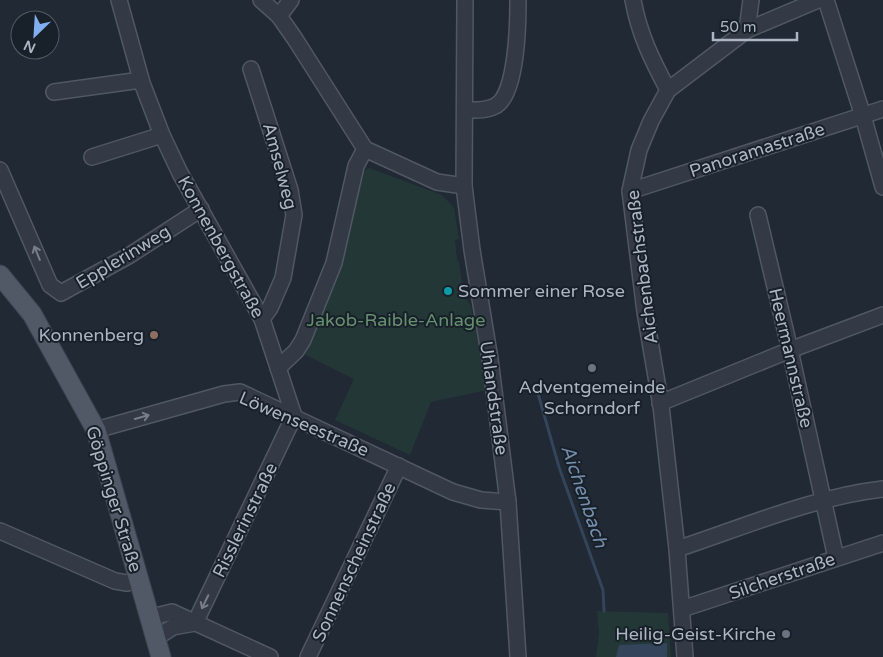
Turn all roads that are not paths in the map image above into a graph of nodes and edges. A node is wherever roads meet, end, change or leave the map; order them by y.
1 (119, 0) edge
2 (261, 0) edge
3 (291, 0) edge
4 (465, 0) edge
5 (518, 0) edge
6 (633, 0) edge
7 (751, 0) edge
8 (818, 0) edge
9 (826, 0) edge
10 (279, 16) junction
11 (747, 30) junction
12 (251, 69) dead end
13 (141, 80) junction
14 (668, 90) junction
15 (54, 92) dead end
16 (883, 109) edge
17 (465, 110) junction
18 (864, 116) junction
19 (162, 135) junction
20 (365, 150) junction
21 (92, 157) dead end
22 (0, 170) edge
23 (464, 186) junction
24 (883, 187) edge
25 (630, 191) junction
26 (202, 209) junction
27 (758, 215) dead end
28 (0, 275) edge
29 (883, 315) edge
30 (262, 319) junction
31 (790, 350) junction
32 (278, 368) junction
33 (660, 403) junction
34 (294, 416) junction
35 (96, 430) junction
36 (399, 466) junction
37 (883, 489) edge
38 (822, 501) junction
39 (508, 502) junction
40 (0, 531) edge
41 (883, 543) edge
42 (677, 549) junction
43 (836, 558) junction
44 (138, 580) junction
45 (682, 609) junction
46 (152, 617) junction
47 (196, 623) junction
48 (156, 638) junction
49 (161, 657) edge
50 (270, 657) edge
51 (308, 657) edge
52 (518, 657) edge
53 (685, 657) edge

1 - 13 street, Konnenbergstraße
2 - 10 street
3 - 10 street
4 - 17 street, Uhlandstraße
5 - 17 street
6 - 14 street
7 - 11 street
8 - 11 street, Aichenbachstraße
9 - 18 street
10 - 20 street
11 - 14 street, Aichenbachstraße
12 - 30 street, Amselweg
13 - 15 street
13 - 19 street, Konnenbergstraße
14 - 25 street, Aichenbachstraße
16 - 18 street, Panoramastraße
17 - 23 street, Uhlandstraße
18 - 24 street
18 - 25 street, Panoramastraße
19 - 21 street
19 - 26 street, Konnenbergstraße
20 - 23 street
20 - 32 street
26 -> 22 street, Epplerinweg
23 - 39 street, Uhlandstraße
25 - 33 street, Aichenbachstraße
26 - 30 street, Konnenbergstraße
27 - 31 street, Heermannstraße
28 - 35 main road, Göppinger Straße
29 - 31 street
30 - 32 street, Konnenbergstraße
31 - 33 street
31 - 38 street, Heermannstraße
32 - 34 street, Konnenbergstraße
33 - 42 street, Aichenbachstraße
35 -> 34 street, Löwenseestraße
34 - 36 street, Löwenseestraße
34 -> 47 street, Risslerinstraße
35 - 44 main road, Göppinger Straße
36 - 39 street, Löwenseestraße
36 - 51 street, Sonnenscheinstraße
37 - 38 street
38 - 42 street
38 - 43 street, Heermannstraße
39 - 52 street, Uhlandstraße
40 - 44 street
41 - 43 street, Silcherstraße
42 - 45 street, Aichenbachstraße
43 - 45 street, Silcherstraße
44 - 46 main road, Göppinger Straße
45 - 53 street, Aichenbachstraße
46 - 47 street
46 - 48 main road, Göppinger Straße
47 - 48 street
47 - 50 street
48 - 49 main road, Göppinger Straße

